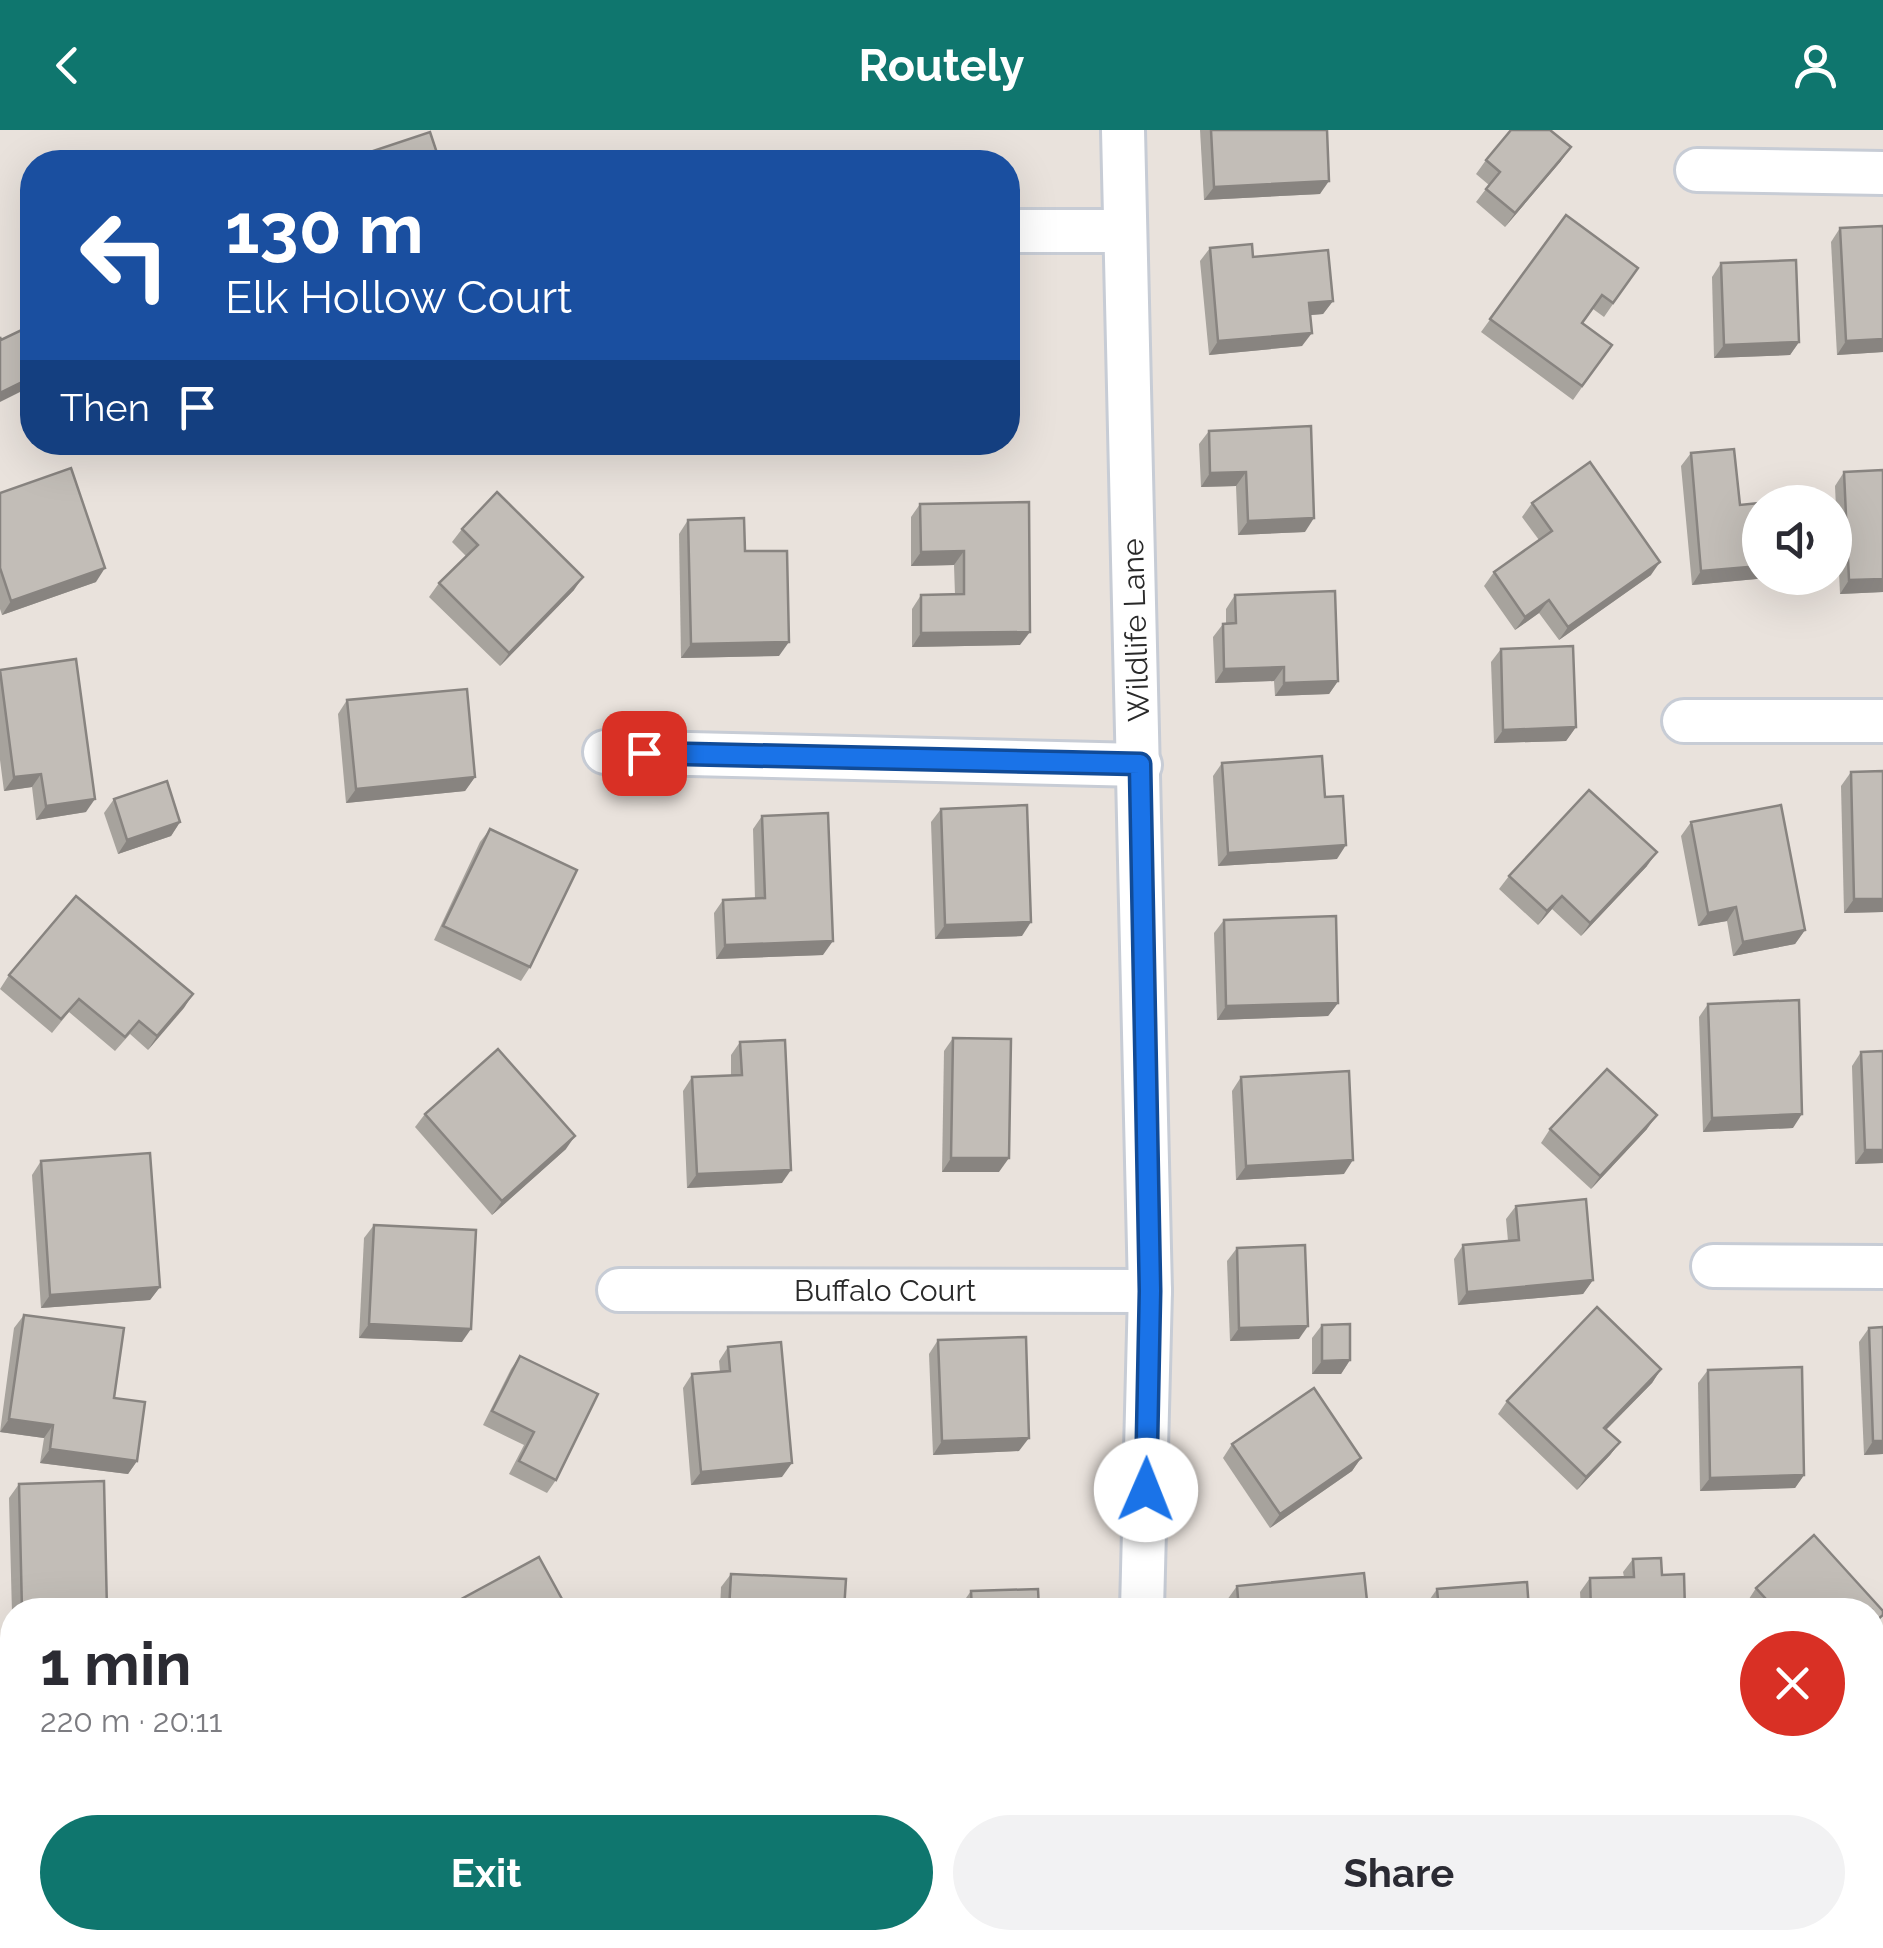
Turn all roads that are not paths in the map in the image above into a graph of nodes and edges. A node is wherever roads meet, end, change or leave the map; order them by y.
1 (1123, 130) edge
2 (1696, 170) dead end
3 (1883, 174) edge
4 (1020, 231) edge
5 (1125, 232) junction
6 (1684, 721) dead end
7 (1883, 721) edge
8 (605, 752) dead end
9 (1140, 764) junction
10 (1712, 1266) dead end
11 (1883, 1266) edge
12 (619, 1290) dead end
13 (1150, 1291) junction
14 (1142, 1598) edge

1 - 5 street, Wildlife Lane
2 - 3 street
4 - 5 street
5 - 9 street, Wildlife Lane
6 - 7 street
8 - 9 street
9 - 13 street, Wildlife Lane
10 - 11 street
12 - 13 street, Buffalo Court
13 - 14 street, Wildlife Lane

